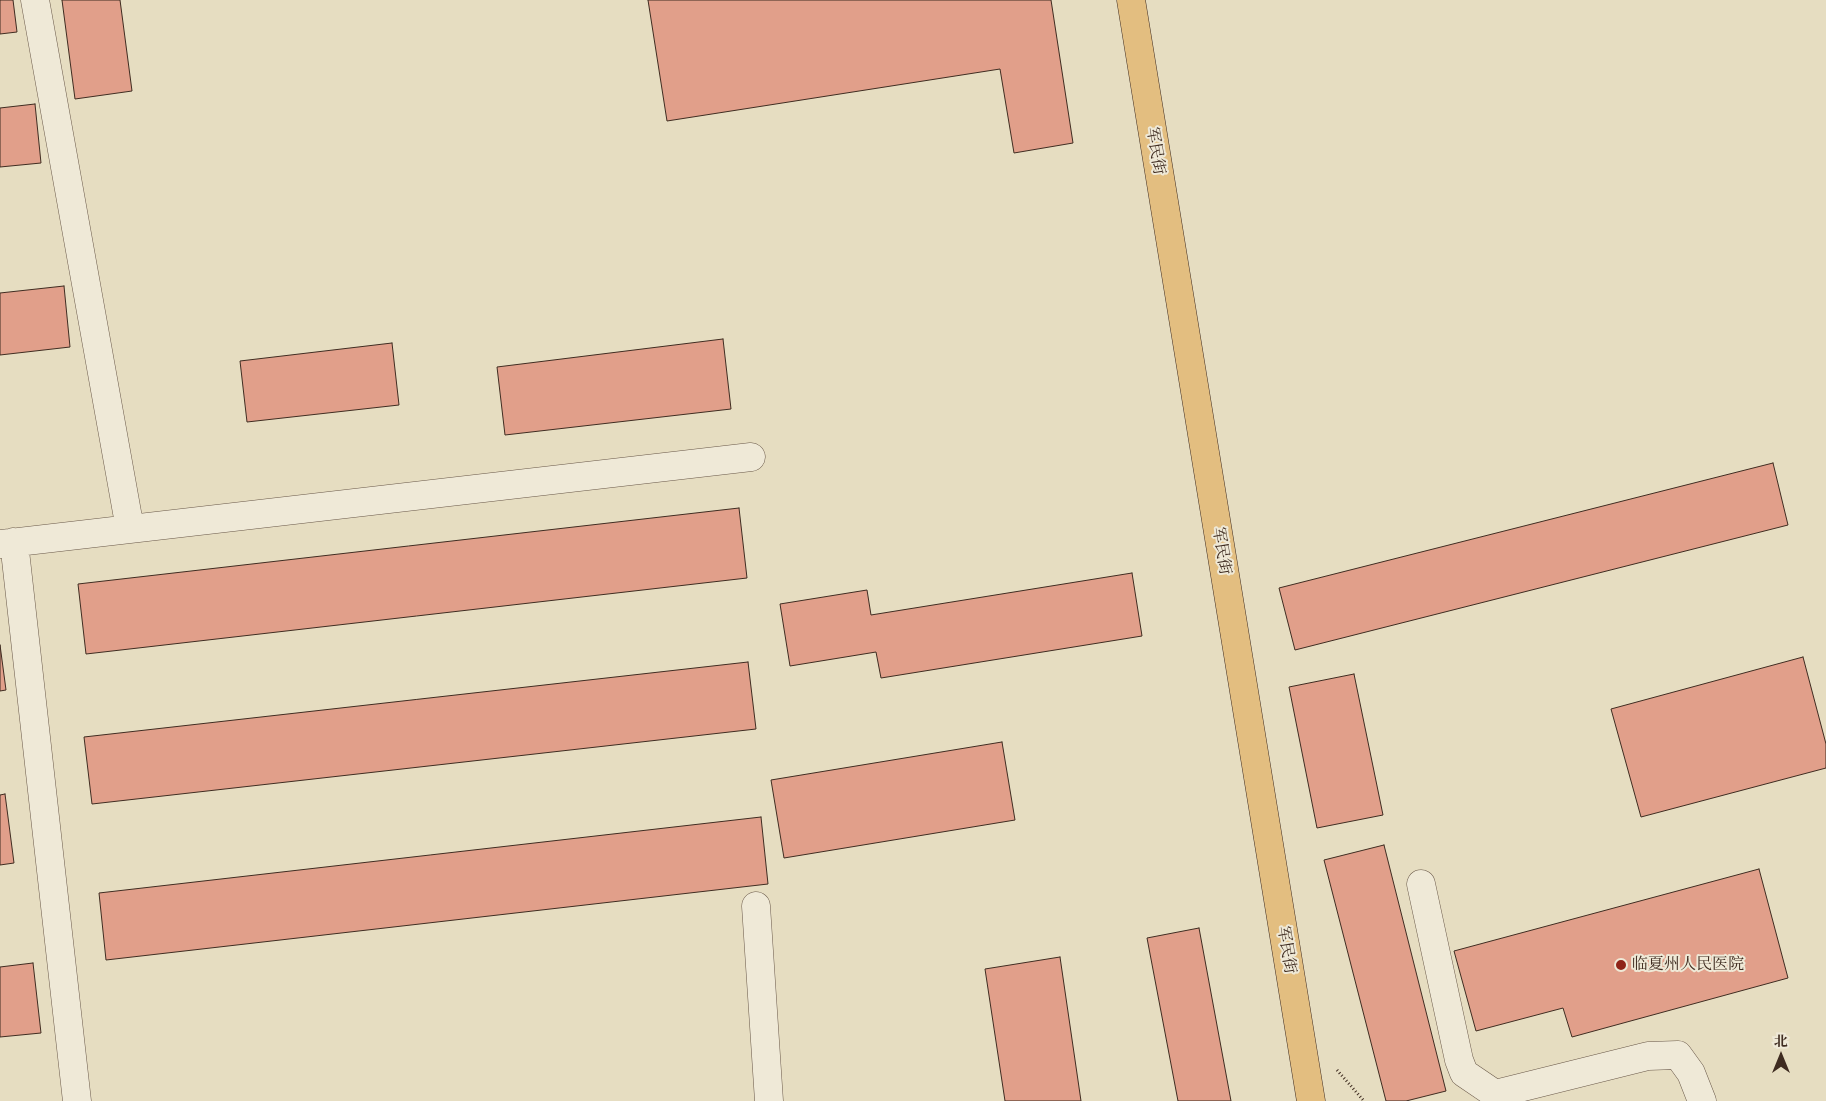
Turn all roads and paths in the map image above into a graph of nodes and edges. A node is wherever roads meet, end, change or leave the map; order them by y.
1 (35, 0) edge
2 (1130, 0) edge
3 (751, 456) dead end
4 (130, 529) junction
5 (7, 543) edge
6 (1421, 884) dead end
7 (756, 906) dead end
8 (77, 1101) edge
9 (769, 1101) edge
10 (1311, 1101) edge
11 (1702, 1101) edge

1 - 4 street
2 - 10 main road, 军民街
3 - 4 street
4 - 5 street
5 - 8 street
6 - 11 street
7 - 9 street

